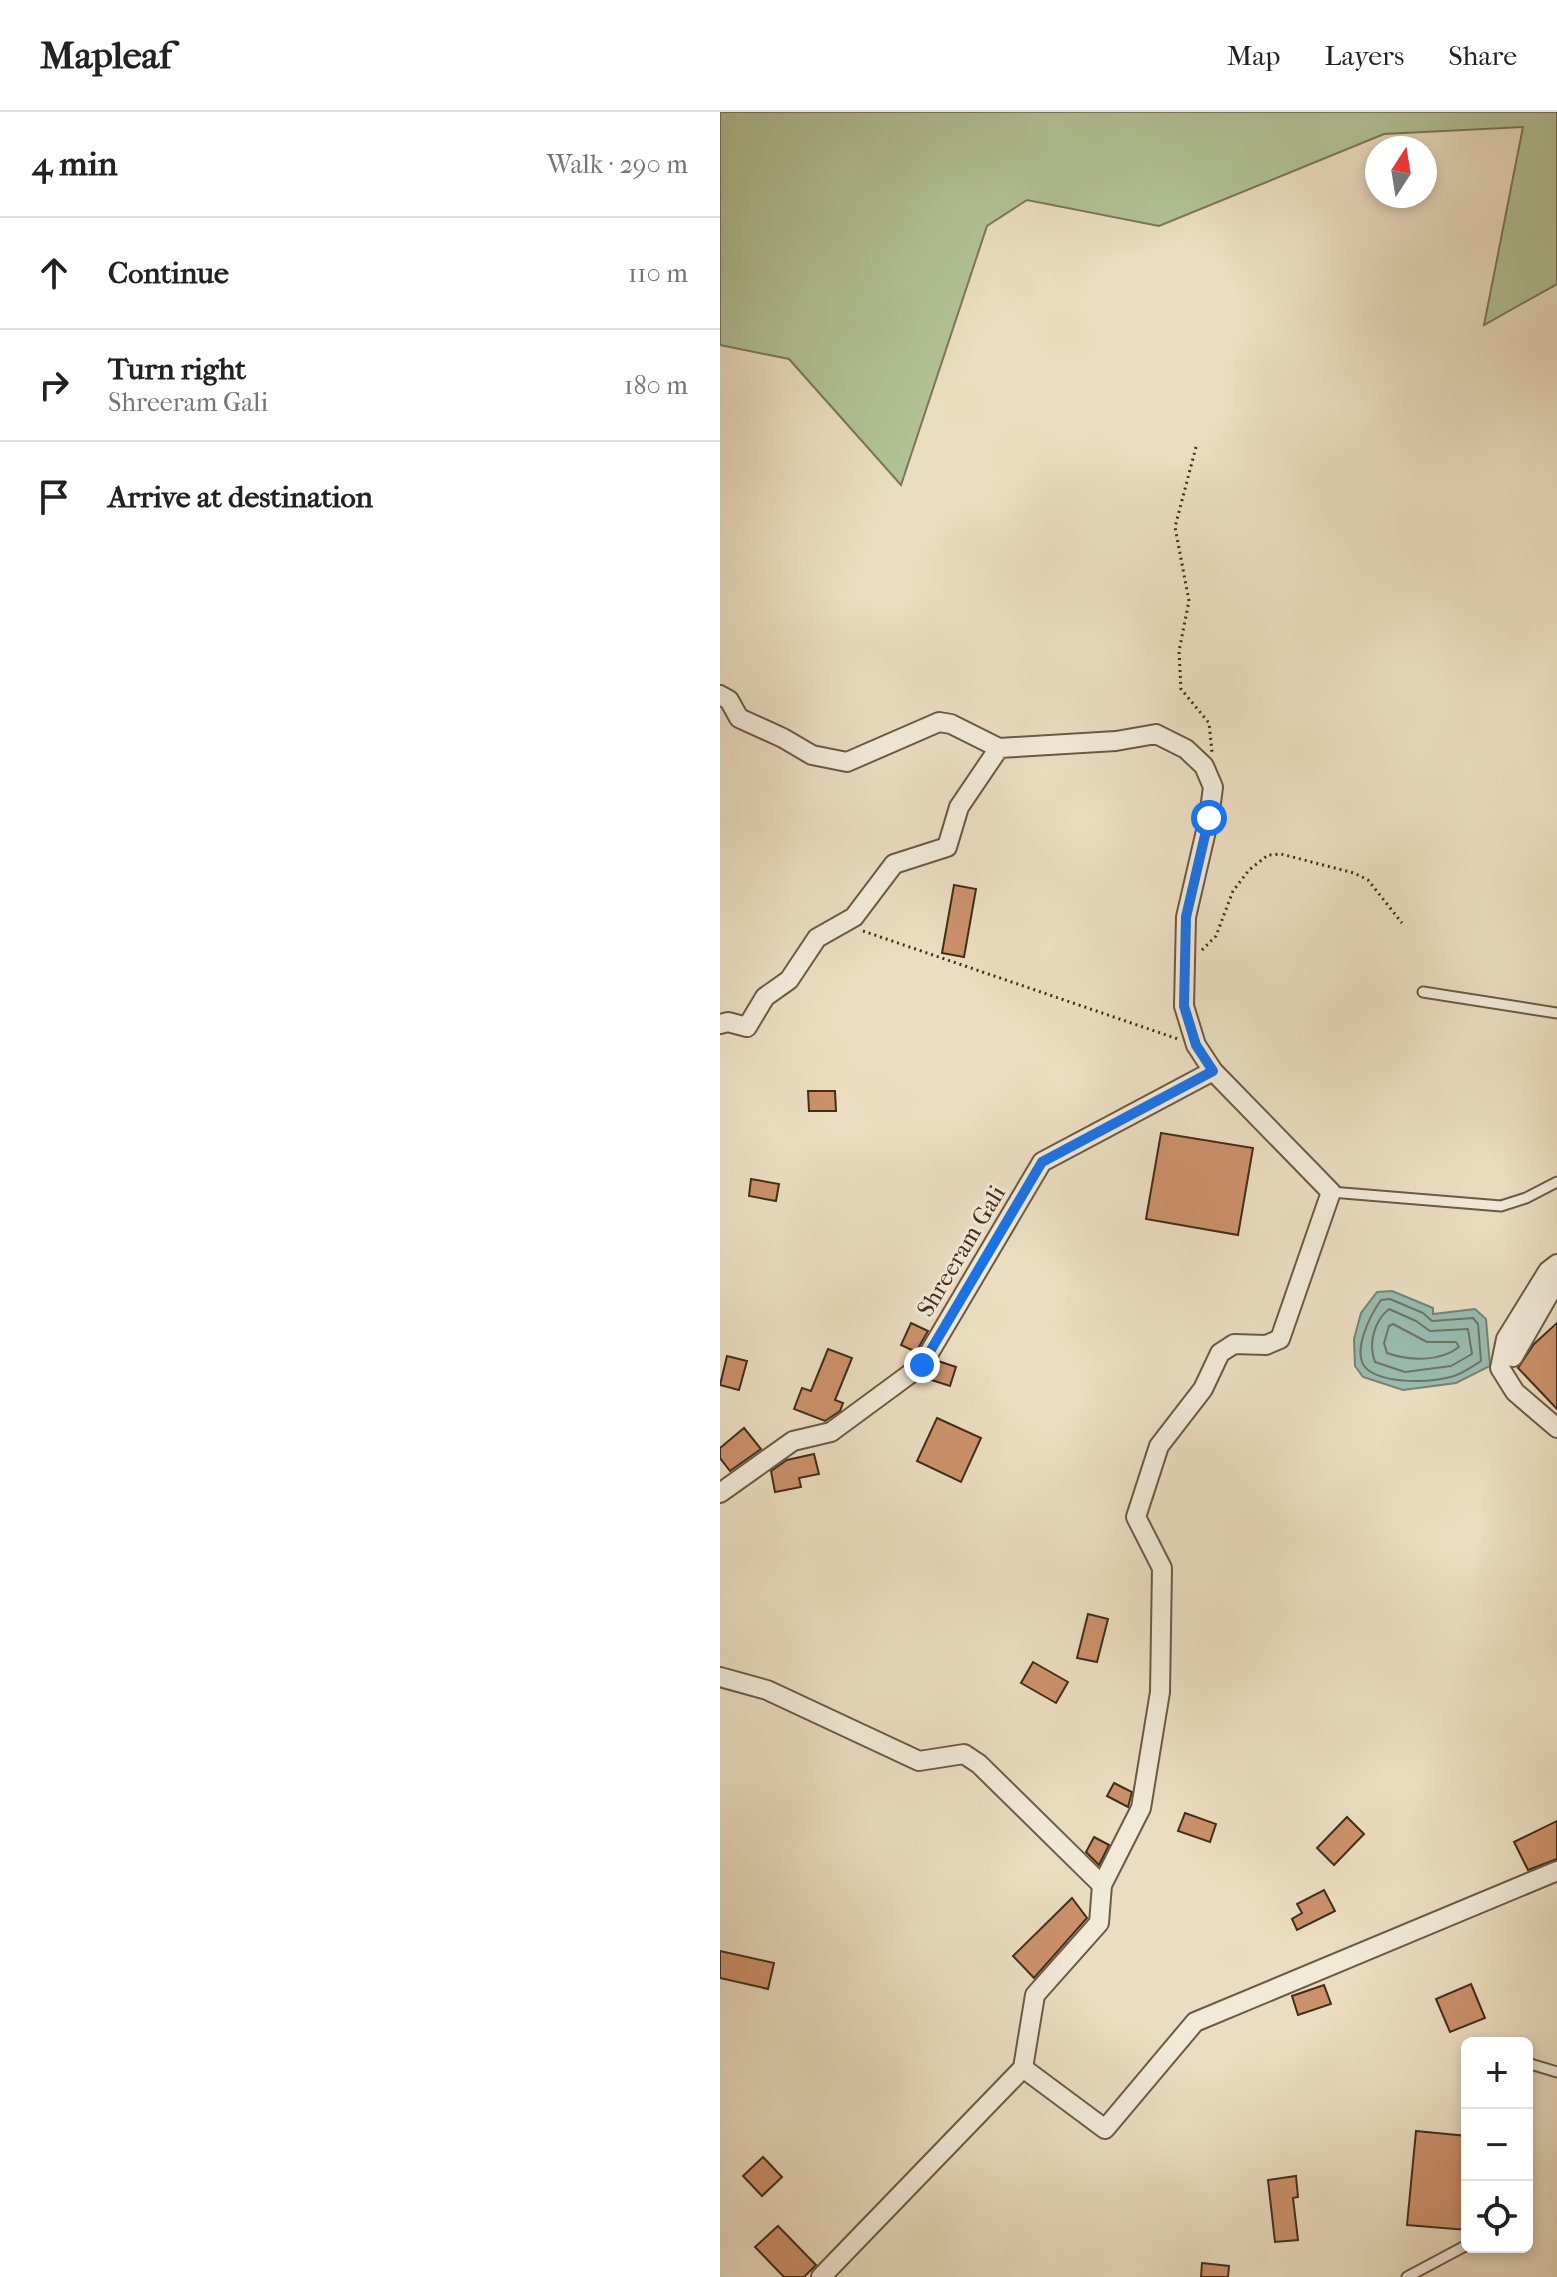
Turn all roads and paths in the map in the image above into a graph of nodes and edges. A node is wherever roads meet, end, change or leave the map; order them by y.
1 (1196, 447) dead end
2 (720, 695) edge
3 (999, 748) junction
4 (1204, 766) junction
5 (1402, 923) dead end
6 (844, 925) junction
7 (1185, 966) junction
8 (1423, 992) dead end
9 (1557, 1013) edge
10 (720, 1024) edge
11 (1196, 1045) junction
12 (1213, 1071) junction
13 (1557, 1182) edge
14 (1331, 1192) junction
15 (1557, 1264) edge
16 (1557, 1280) edge
17 (1513, 1357) dead end
18 (1557, 1428) edge
19 (720, 1493) edge
20 (720, 1677) edge
21 (1557, 1871) edge
22 (1102, 1885) junction
23 (1533, 2065) edge
24 (1023, 2068) junction
25 (1557, 2072) edge
26 (1461, 2248) edge
27 (821, 2277) edge
28 (1407, 2277) edge

1 - 4 path
2 - 3 street
3 - 4 street
3 - 6 street
4 - 7 street
5 - 7 path
6 - 10 street
6 - 11 path
7 - 11 street
8 - 9 lane
11 - 12 street
12 - 14 street
12 - 19 street, Shreeram Gali
13 - 14 lane
14 - 22 street
15 - 18 street
16 - 17 street
20 - 22 street
21 - 24 street
22 - 24 street
23 - 25 lane
24 - 27 street
26 - 28 lane

